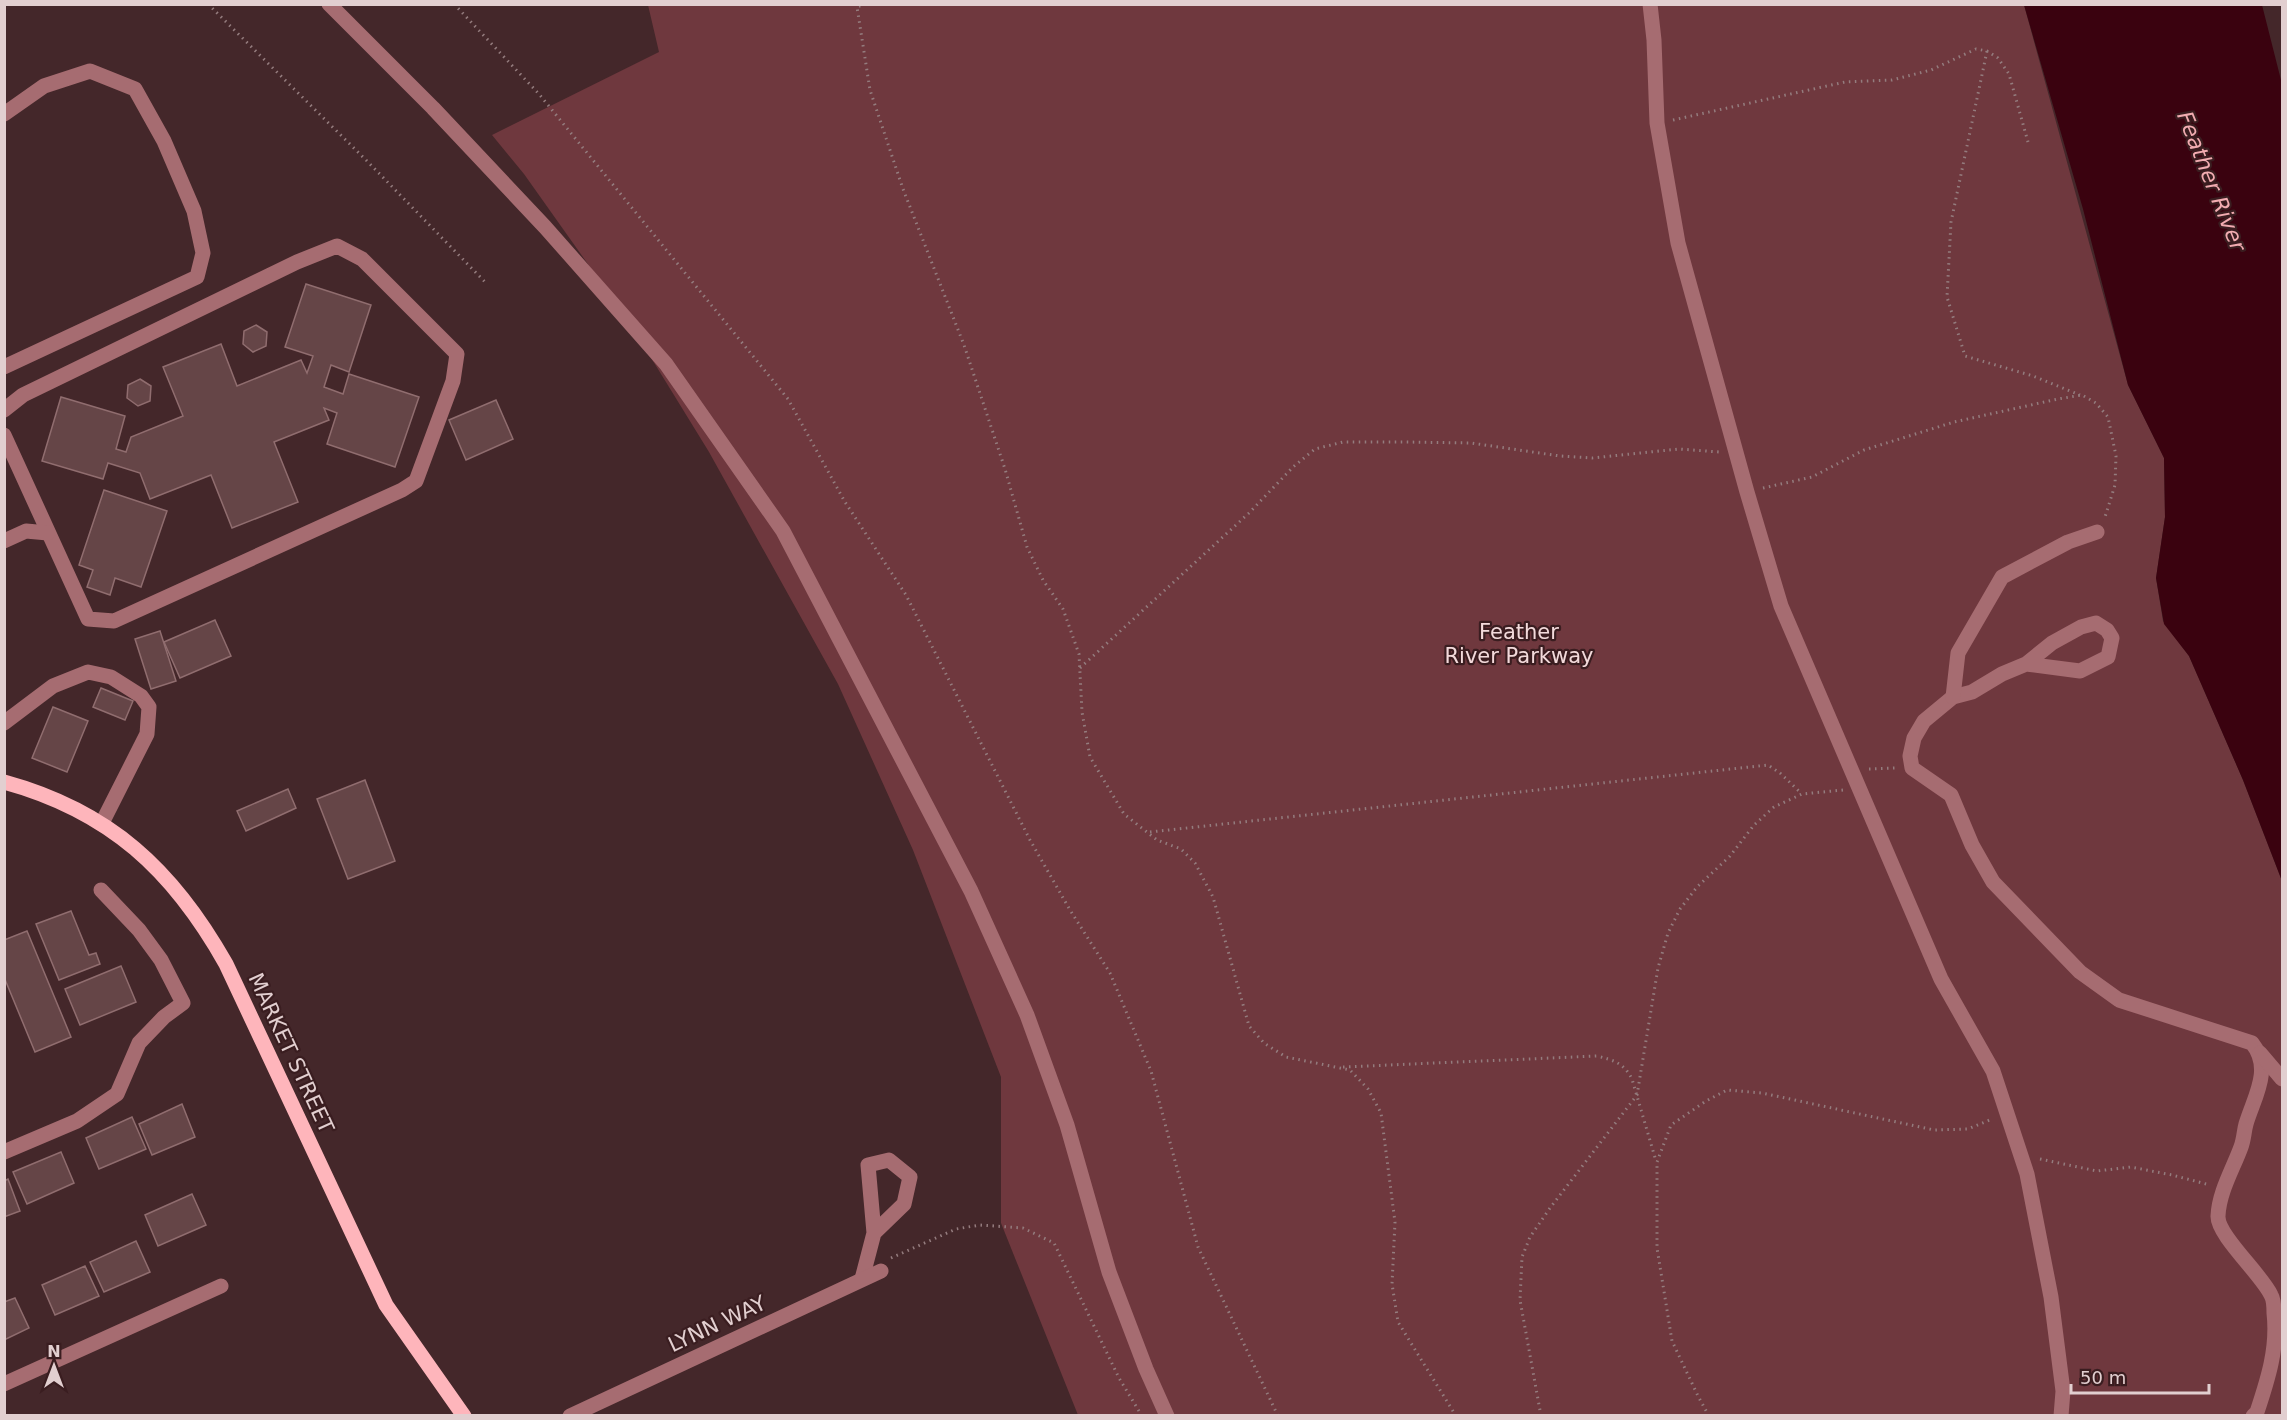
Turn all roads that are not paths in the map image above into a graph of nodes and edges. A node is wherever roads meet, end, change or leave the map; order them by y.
1 (329, 4) edge
2 (1650, 4) edge
3 (4, 114) edge
4 (4, 367) edge
5 (4, 410) edge
6 (4, 435) edge
7 (2097, 532) road end
8 (48, 533) junction
9 (4, 541) edge
10 (2026, 664) junction
11 (1953, 697) junction
12 (4, 723) edge
13 (4, 782) edge
14 (102, 823) junction
15 (101, 890) dead end
16 (2260, 1053) junction
17 (2283, 1079) edge
18 (4, 1152) edge
19 (874, 1233) dead end
20 (881, 1271) road end
21 (862, 1279) junction
22 (221, 1286) dead end
23 (2277, 1332) junction
24 (2283, 1349) edge
25 (4, 1384) edge
26 (464, 1416) edge
27 (570, 1416) edge
28 (1167, 1416) edge
29 (2061, 1416) edge
30 (2253, 1416) edge

1 - 28 street
2 - 29 street
3 - 4 street
5 - 8 street
6 - 8 street
7 - 11 street
8 - 9 street
10 - 10 street
10 - 11 street
11 - 16 street
12 - 14 street
13 - 14 main road, MARKET STREET
14 - 26 main road, MARKET STREET
15 - 18 street
16 - 17 street
16 - 23 street
19 - 21 street
20 - 21 street, LYNN WAY
21 - 27 street, LYNN WAY
22 - 25 street
23 - 24 street
23 - 30 street

